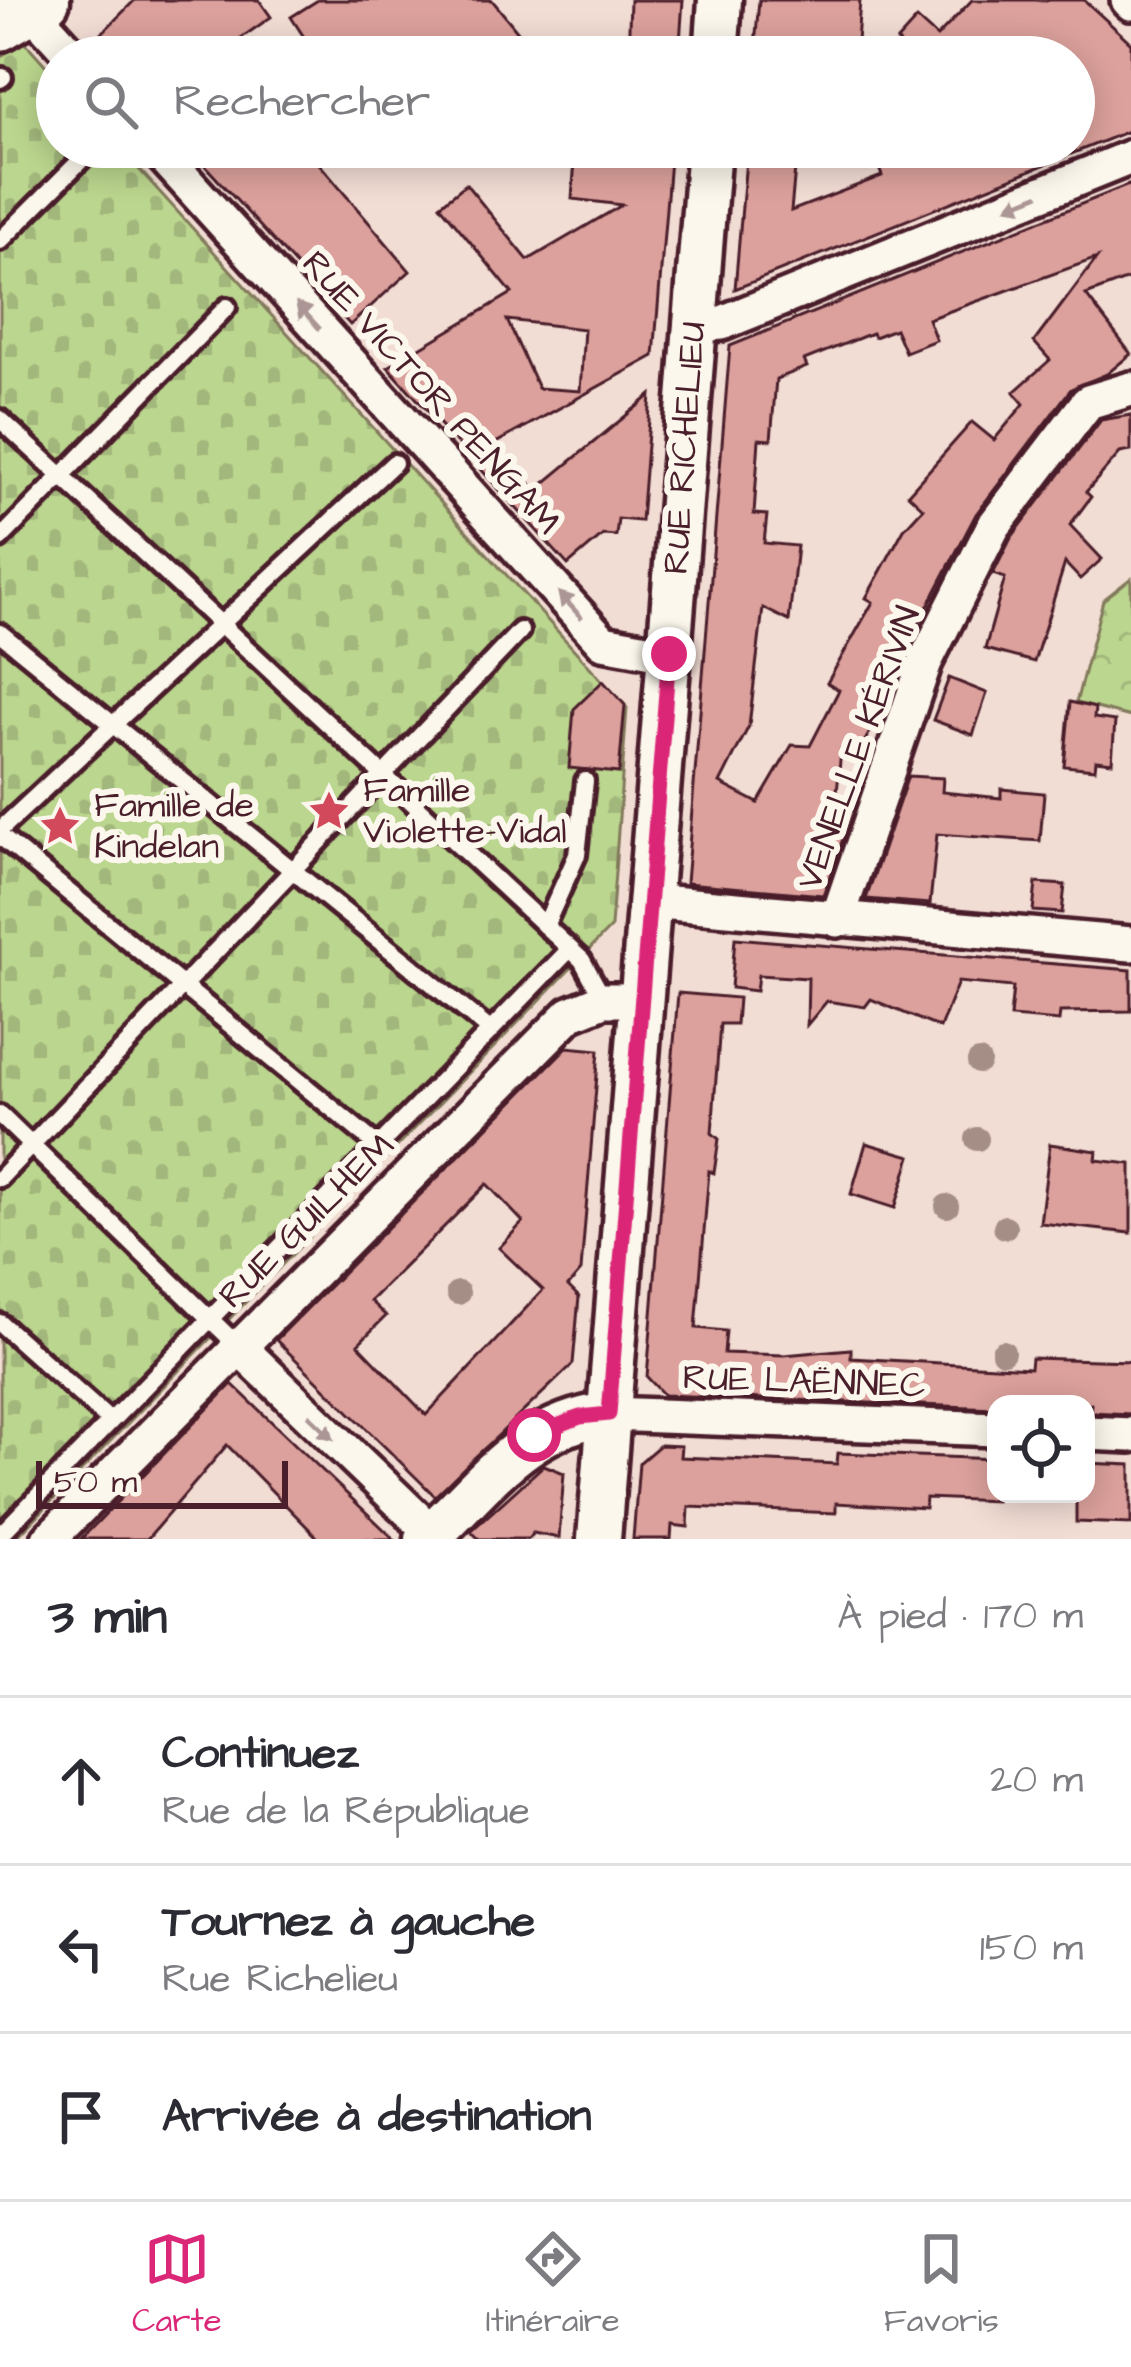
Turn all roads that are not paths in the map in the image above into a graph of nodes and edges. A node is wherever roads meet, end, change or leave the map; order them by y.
1 (720, 0) edge
2 (25, 12) edge
3 (51, 36) edge
4 (717, 36) edge
5 (1131, 157) edge
6 (73, 168) edge
7 (174, 168) edge
8 (707, 168) edge
9 (0, 241) edge
10 (227, 307) dead end
11 (695, 326) junction
12 (1131, 389) edge
13 (0, 419) edge
14 (394, 463) dead end
15 (63, 478) junction
16 (0, 539) edge
17 (219, 627) junction
18 (520, 631) dead end
19 (0, 633) edge
20 (669, 654) junction
21 (114, 724) junction
22 (381, 775) junction
23 (585, 781) dead end
24 (0, 833) edge
25 (291, 870) junction
26 (648, 901) junction
27 (837, 920) junction
28 (545, 926) junction
29 (1131, 944) edge
30 (570, 949) junction
31 (182, 984) junction
32 (623, 1000) junction
33 (491, 1030) junction
34 (0, 1115) edge
35 (32, 1146) junction
36 (378, 1146) junction
37 (0, 1178) edge
38 (211, 1317) junction
39 (0, 1323) edge
40 (237, 1346) junction
41 (609, 1414) junction
42 (110, 1421) junction
43 (987, 1429) edge
44 (1095, 1433) edge
45 (1131, 1435) edge
46 (2, 1529) edge
47 (430, 1536) edge
48 (49, 1539) edge
49 (599, 1539) edge

1 - 4 street
2 - 3 street
5 -> 11 street
6 - 9 lane
20 -> 7 street, RUE VICTOR PENGAM
8 - 11 street, RUE RICHELIEU
10 - 15 lane
11 - 20 street, RUE RICHELIEU
12 - 27 street, VENELLE KÉRIVIN
13 - 15 lane
14 - 17 lane
15 - 16 lane
15 - 17 lane
17 - 21 lane
17 - 22 lane
18 - 22 lane
19 - 21 lane
20 - 26 street, RUE RICHELIEU
21 - 24 lane
21 - 25 lane
22 - 25 lane
22 - 28 lane
23 - 28 lane
24 - 31 lane
25 - 31 lane
25 - 33 lane
26 - 27 street
26 - 32 street, RUE RICHELIEU
27 - 29 street
28 - 30 lane
30 - 32 lane
30 - 33 lane
31 - 35 lane
31 - 36 lane
32 - 40 street, RUE GUILHEM
32 - 41 street, RUE RICHELIEU
33 - 36 lane
34 - 35 lane
35 - 37 lane
35 - 38 lane
36 - 38 lane
38 - 40 lane
38 - 42 lane
39 - 42 lane
40 -> 47 street
40 - 48 street, RUE GUILHEM
41 - 43 street, RUE LAËNNEC
41 - 47 street
41 - 49 street, RUE RICHELIEU
42 - 46 lane
44 - 45 street

